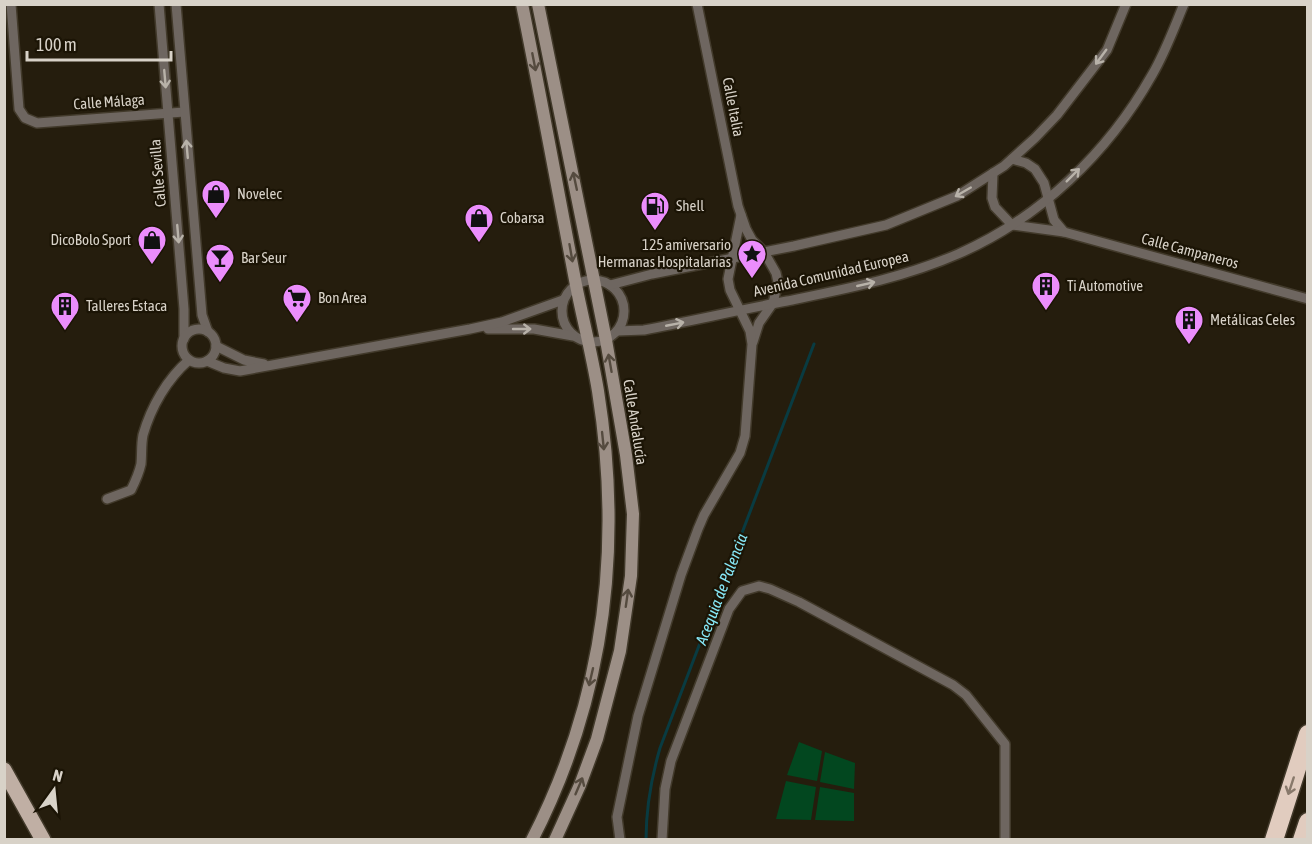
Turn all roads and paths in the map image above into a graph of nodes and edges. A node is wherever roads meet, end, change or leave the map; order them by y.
1 (10, 4) edge
2 (159, 4) edge
3 (176, 4) edge
4 (522, 4) edge
5 (538, 4) edge
6 (697, 4) edge
7 (1126, 4) edge
8 (1184, 4) edge
9 (168, 112) junction
10 (184, 112) junction
11 (1012, 159) junction
12 (993, 173) junction
13 (1049, 199) junction
14 (741, 215) junction
15 (1012, 225) junction
16 (1064, 232) junction
17 (764, 252) junction
18 (732, 257) junction
19 (595, 279) junction
20 (576, 284) junction
21 (610, 285) junction
22 (1308, 299) edge
23 (563, 300) junction
24 (773, 303) junction
25 (740, 310) junction
26 (470, 329) junction
27 (617, 331) junction
28 (208, 332) junction
29 (573, 336) junction
30 (184, 339) junction
31 (606, 340) junction
32 (588, 342) junction
33 (752, 344) junction
34 (216, 345) junction
35 (189, 360) junction
36 (207, 362) junction
37 (272, 365) junction
38 (108, 499) dead end
39 (1308, 734) edge
40 (4, 770) edge
41 (1308, 822) edge
42 (43, 840) edge
43 (531, 840) edge
44 (555, 840) edge
45 (620, 840) edge
46 (662, 840) edge
47 (1005, 840) edge
48 (1274, 840) edge
49 (1302, 840) edge

1 - 9 street, Calle Málaga
2 -> 9 street, Calle Sevilla
3 - 10 street, Calle Sevilla
4 -> 20 main road
19 -> 5 main road, Calle Andalucía
6 - 14 street, Calle Italia
7 -> 11 street
13 -> 8 street, Avenida Comunidad Europea
9 - 10 street, Calle Málaga
9 -> 30 street, Calle Sevilla
28 -> 10 street, Calle Sevilla
11 - 12 street
11 - 13 street
12 - 15 street
12 -> 17 street
13 - 15 street, Avenida Comunidad Europea
13 - 16 street
14 - 17 street, Calle Italia
14 - 18 street, Calle Italia
15 - 16 street, Calle Campaneros
24 -> 15 street, Avenida Comunidad Europea
16 - 22 street, Calle Campaneros
17 - 18 street
17 - 24 street
18 - 21 street
18 - 25 street
19 - 20 street
19 - 21 street
19 - 31 main road, Calle Andalucía
20 - 23 street
20 - 32 main road
21 - 27 street
23 - 26 street
23 - 29 street
24 - 25 street, Avenida Comunidad Europea
24 - 33 street
27 -> 25 street, Avenida Comunidad Europea
25 - 33 street
26 -> 29 street
26 - 37 street
27 - 31 street
28 - 30 street
28 - 34 street
29 - 32 street
30 - 35 street
31 - 32 street
44 -> 31 main road, Calle Andalucía
32 -> 43 main road
33 - 45 street
34 - 36 street
34 - 37 street
35 - 36 street
35 - 38 street
36 - 37 street
39 -> 48 highway
40 - 42 main road
41 - 49 highway
46 - 47 street

